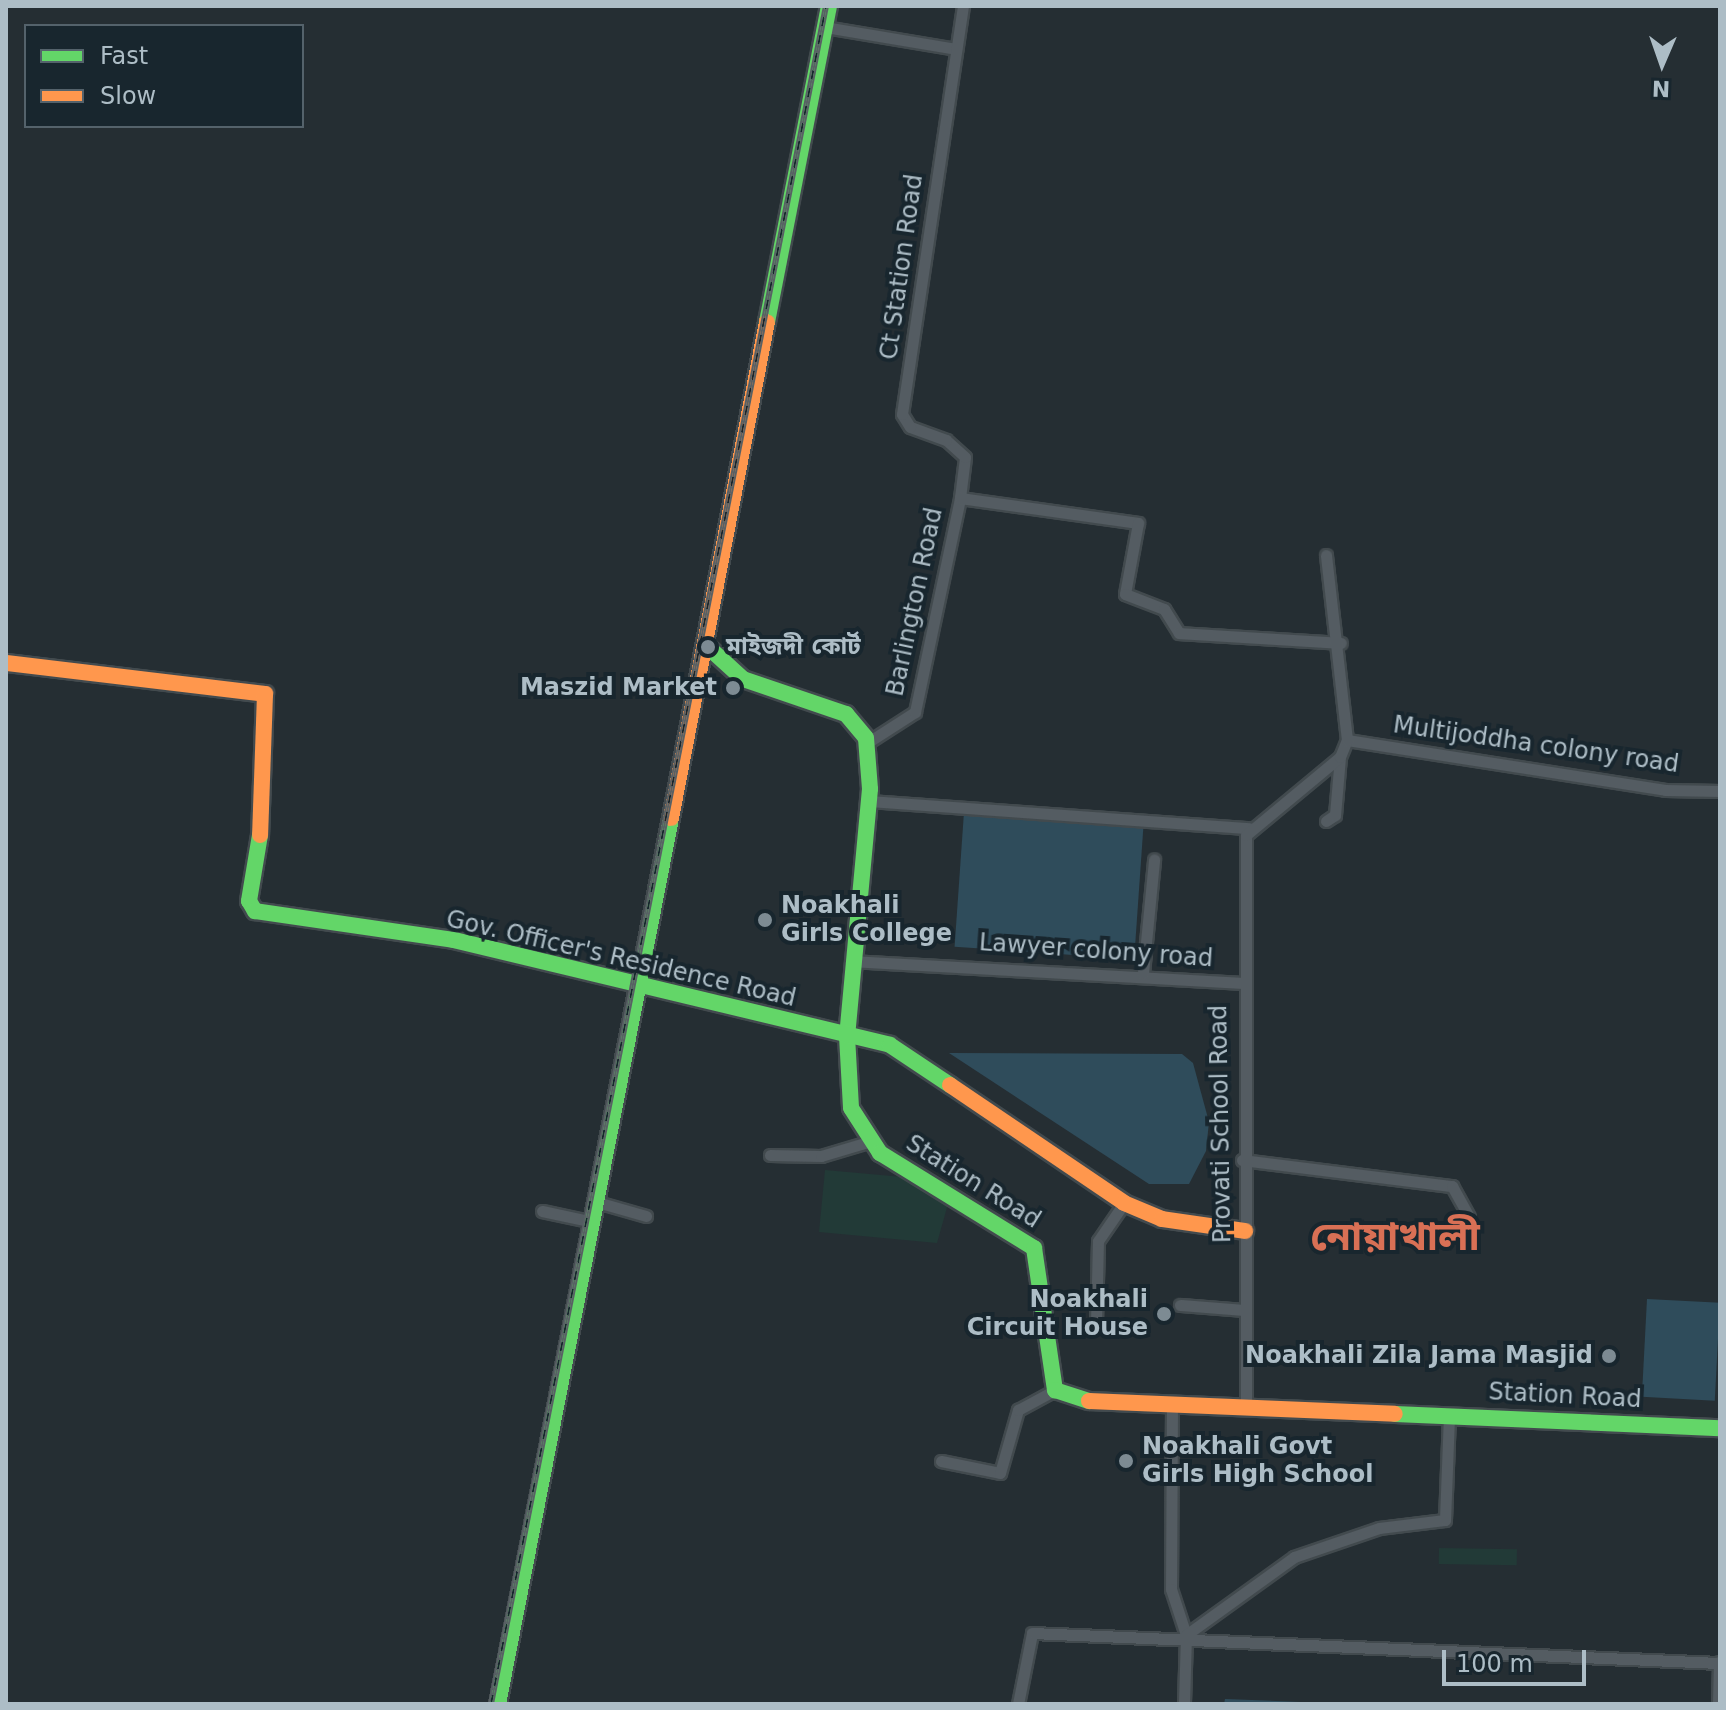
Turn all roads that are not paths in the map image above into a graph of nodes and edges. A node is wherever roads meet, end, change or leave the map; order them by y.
1 (829, 6) edge
2 (963, 6) edge
3 (825, 27) junction
4 (956, 49) junction
5 (960, 498) junction
6 (1326, 555) dead end
7 (1341, 643) junction
8 (708, 647) junction
9 (6, 663) edge
10 (867, 743) junction
11 (1352, 743) junction
12 (1340, 757) junction
13 (1720, 791) edge
14 (869, 801) junction
15 (1326, 821) dead end
16 (1249, 828) junction
17 (1154, 860) dead end
18 (851, 961) junction
19 (1143, 973) junction
20 (1242, 983) junction
21 (641, 988) junction
22 (847, 1036) junction
23 (868, 1142) junction
24 (770, 1155) dead end
25 (1242, 1160) junction
26 (597, 1202) junction
27 (1124, 1203) junction
28 (542, 1211) dead end
29 (646, 1216) dead end
30 (1469, 1217) dead end
31 (593, 1222) junction
32 (1245, 1231) junction
33 (1180, 1305) dead end
34 (1245, 1310) junction
35 (1096, 1323) dead end
36 (1055, 1390) junction
37 (1172, 1403) junction
38 (1246, 1405) junction
39 (1449, 1414) junction
40 (1720, 1428) edge
41 (941, 1461) dead end
42 (1186, 1635) junction
43 (1720, 1662) edge
44 (498, 1704) edge
45 (1018, 1704) edge
46 (1184, 1704) edge
47 (1718, 1704) edge

1 - 3 street
2 - 4 street, Ct Station Road
3 - 4 street
3 - 8 street
4 - 5 street, Ct Station Road
5 - 7 street, Barlington Road
5 - 10 street, Barlington Road
6 - 7 street
7 - 11 street
8 - 10 street
8 - 21 street
9 - 21 street, Gov. Officer's Residence Road
10 - 14 street, Station Road
11 - 12 street
11 - 13 street, Multijoddha colony road
12 - 15 street
12 - 16 street
14 - 16 street
14 - 18 street, Station Road
16 - 20 street, Provati School Road
17 - 19 street
18 - 19 street, Lawyer colony road
18 - 22 street, Station Road
19 - 20 street, Lawyer colony road
20 - 25 street, Provati School Road
21 - 22 street, Gov. Officer's Residence Road
21 - 26 street
22 - 23 street, Station Road
22 - 27 street, Gov. Officer's Residence Road
23 - 24 street
23 - 36 street, Station Road
25 - 30 street
25 - 32 street, Provati School Road
26 - 29 street
26 - 31 street
27 - 32 street, Gov. Officer's Residence Road
27 - 35 street
28 - 31 street
31 - 44 street
32 - 34 street, Provati School Road
33 - 34 street
34 - 38 street, Provati School Road
36 - 37 street, Station Road
36 - 41 street
37 - 38 street, Station Road
37 - 42 street
38 - 39 street, Station Road
39 - 40 street, Station Road
39 - 42 street
42 - 43 street
42 - 45 street
42 - 46 street
43 - 47 street

